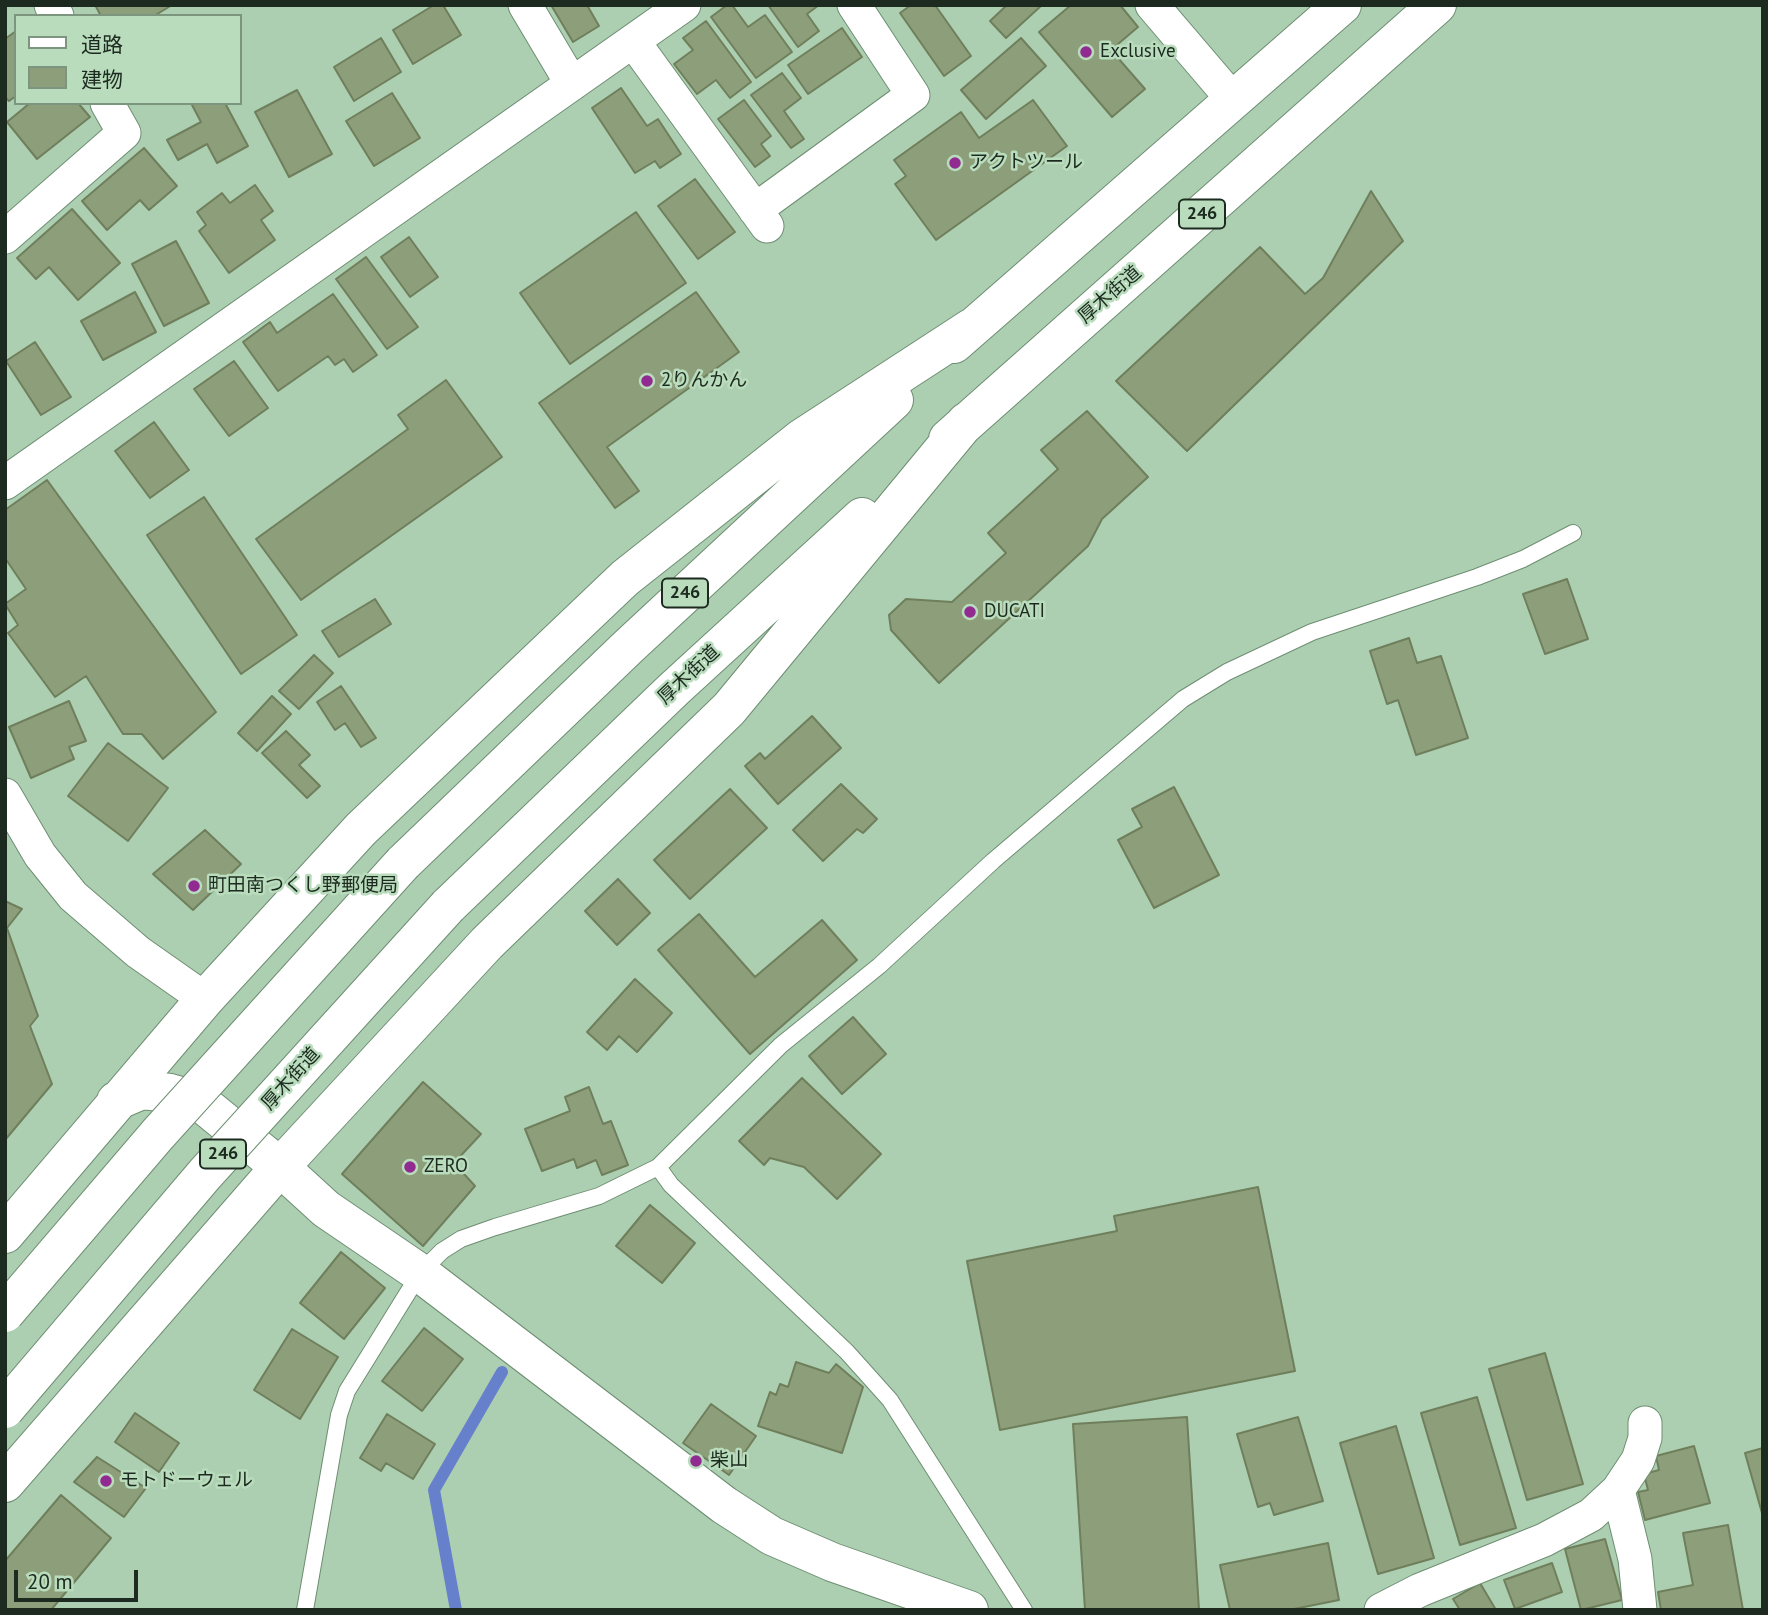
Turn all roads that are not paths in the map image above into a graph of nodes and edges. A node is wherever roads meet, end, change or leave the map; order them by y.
1 (526, 5) edge
2 (684, 5) edge
3 (854, 5) edge
4 (1152, 5) edge
5 (1342, 5) edge
6 (1437, 5) edge
7 (633, 41) junction
8 (572, 84) junction
9 (1234, 100) junction
10 (108, 105) edge
11 (5, 237) edge
12 (971, 328) junction
13 (966, 422) junction
14 (5, 483) edge
15 (1573, 533) dead end
16 (5, 795) edge
17 (205, 999) junction
18 (116, 1101) junction
19 (279, 1167) junction
20 (658, 1167) junction
21 (5, 1234) edge
22 (421, 1273) junction
23 (5, 1313) edge
24 (5, 1409) edge
25 (1645, 1423) dead end
26 (5, 1483) edge
27 (1618, 1490) junction
28 (305, 1610) edge
29 (968, 1610) edge
30 (1024, 1610) edge
31 (1381, 1610) edge
32 (1640, 1610) edge

1 - 8 street
2 - 7 street
3 - 7 street
4 - 9 street
5 - 9 main road, 246
6 - 13 main road, 厚木街道 / 246
7 - 8 street
8 - 14 street
9 - 12 main road, 246
10 - 11 street
12 - 17 main road
12 - 23 main road, 246, bridge
13 - 19 main road
13 - 24 main road, 厚木街道 / 246, bridge
15 - 20 lane
16 - 17 street
17 - 18 main road
18 - 19 main road
18 - 21 main road
19 - 22 main road
19 - 26 main road
20 - 22 lane
20 - 30 lane
22 - 28 lane
22 - 29 main road
25 - 27 street
27 - 31 street
27 - 32 street

